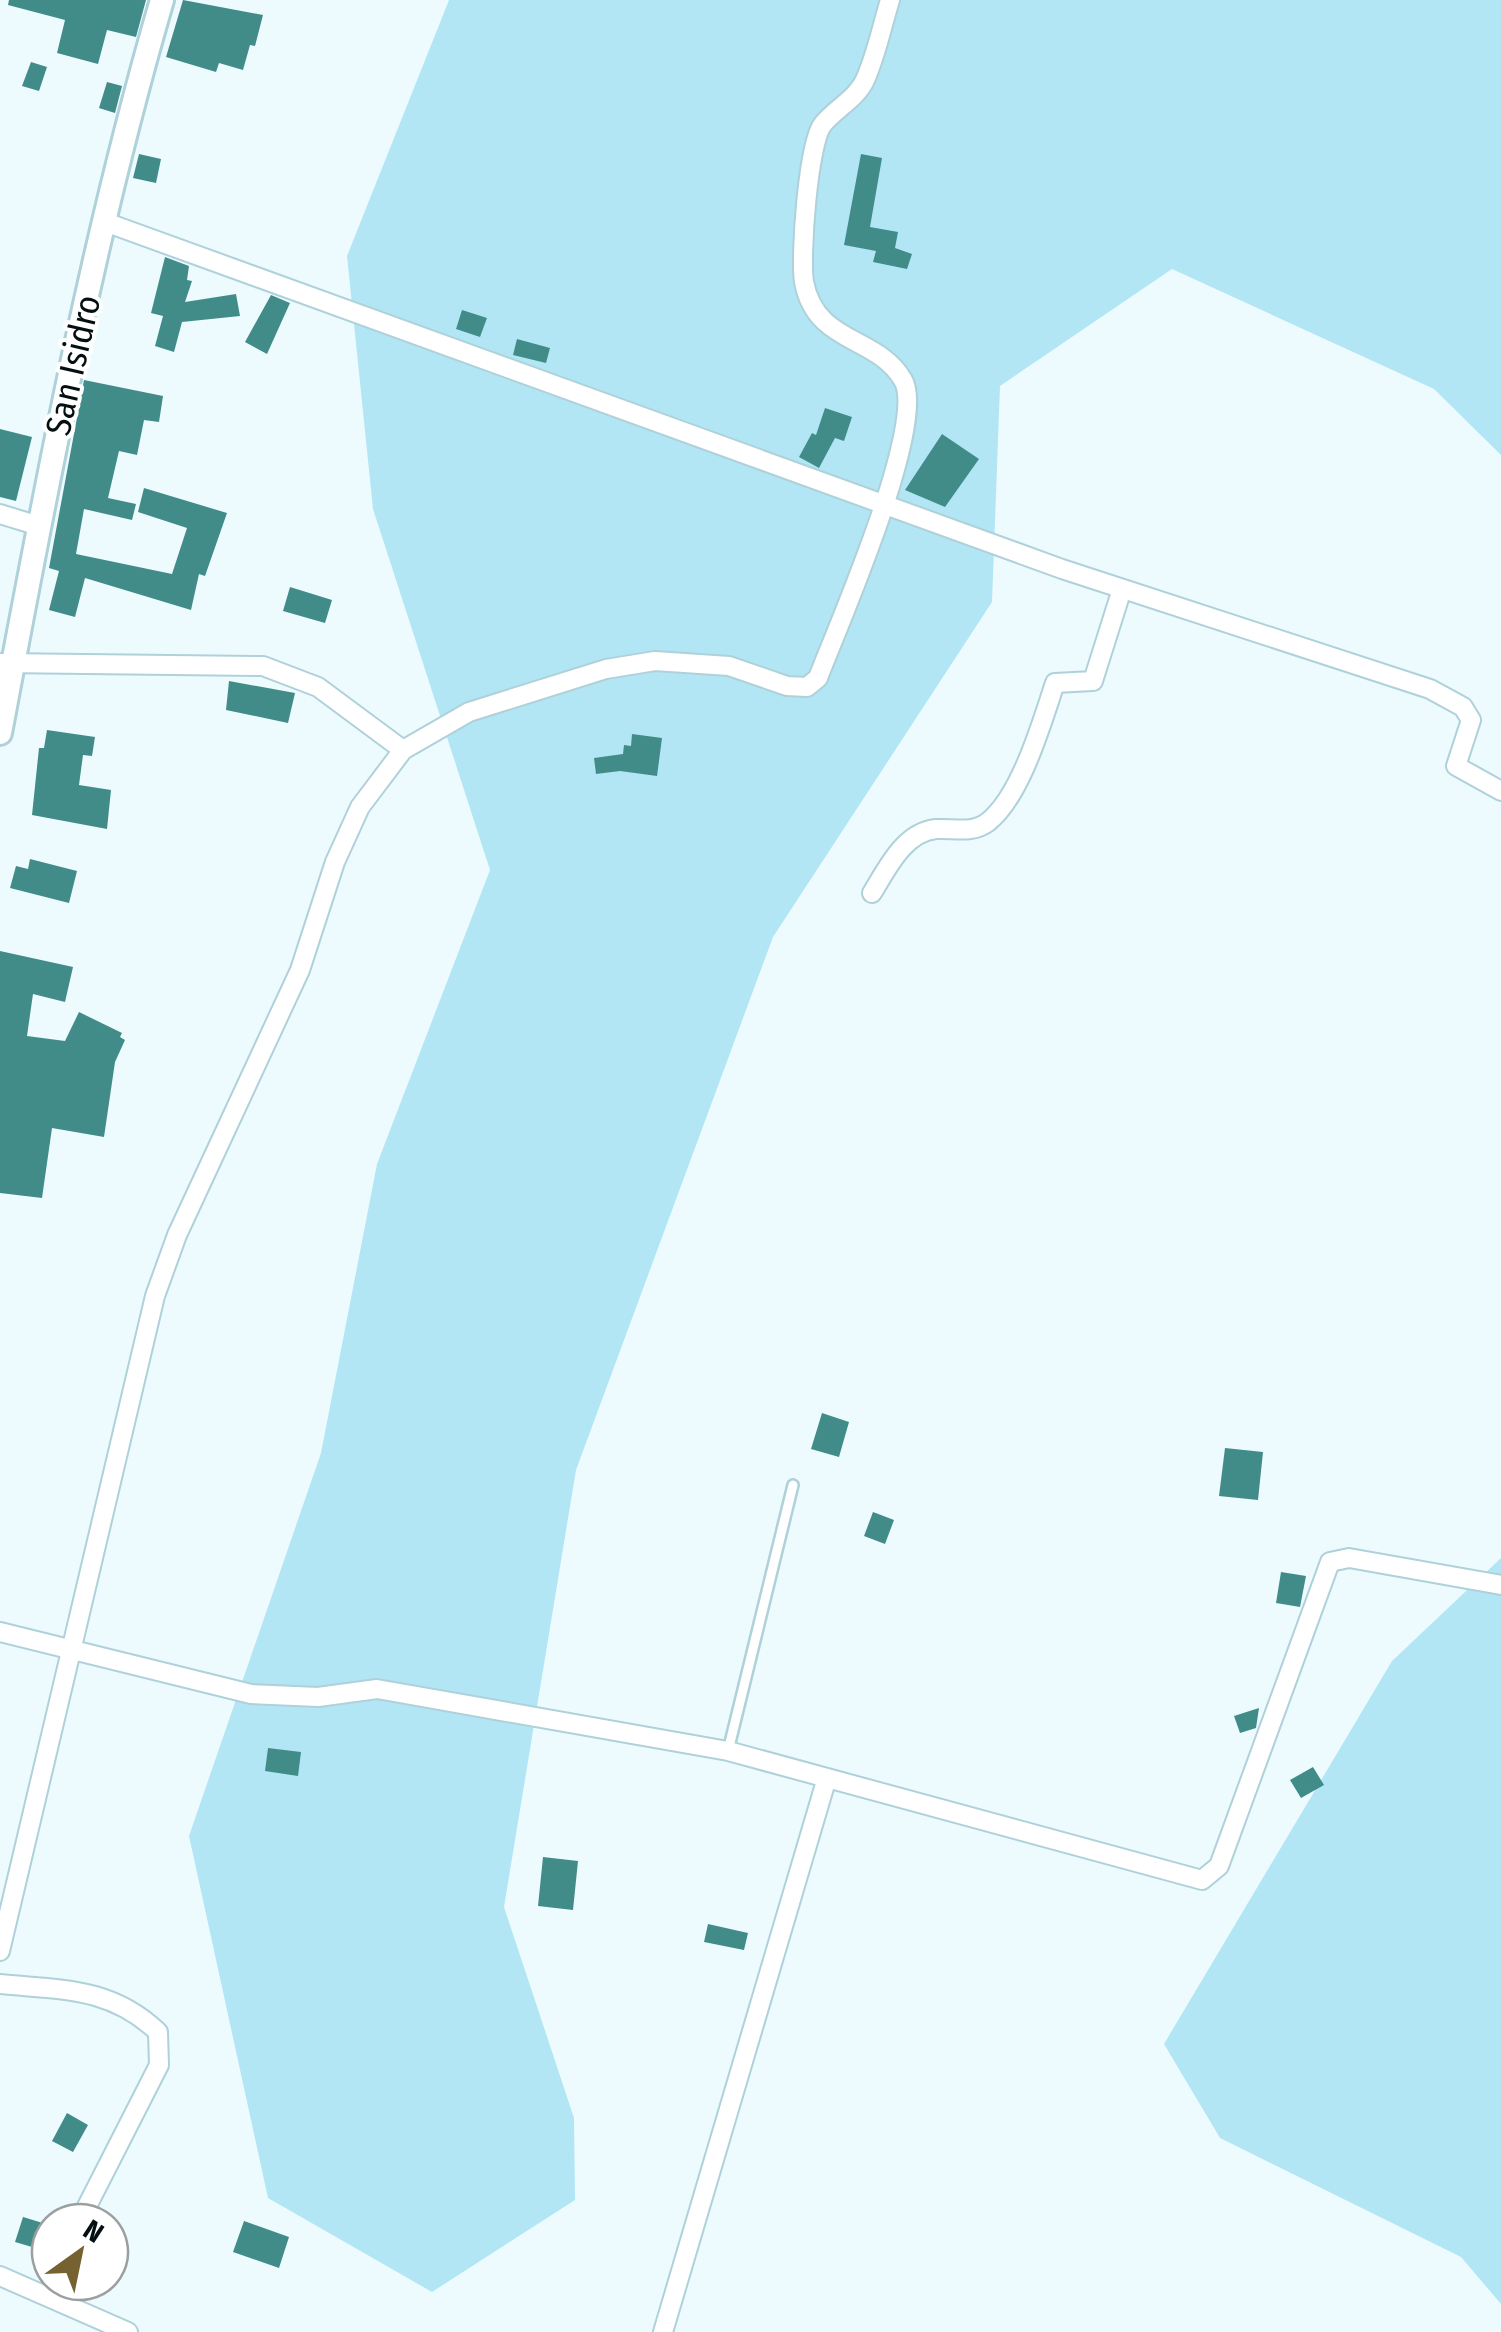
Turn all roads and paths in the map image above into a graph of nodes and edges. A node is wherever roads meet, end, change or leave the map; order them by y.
1 (162, 0) edge
2 (890, 0) edge
3 (105, 222) junction
4 (884, 506) junction
5 (0, 514) edge
6 (38, 526) junction
7 (1122, 588) junction
8 (6, 665) edge
9 (0, 733) edge
10 (404, 750) junction
11 (1501, 791) edge
12 (872, 893) dead end
13 (793, 1484) dead end
14 (1501, 1585) edge
15 (0, 1632) edge
16 (68, 1649) junction
17 (728, 1751) junction
18 (826, 1781) junction
19 (0, 1951) edge
20 (0, 1984) edge
21 (88, 2202) edge
22 (0, 2276) edge
23 (30, 2284) edge
24 (73, 2302) edge
25 (128, 2332) edge
26 (663, 2332) edge

1 - 3 street, San Isidro
2 - 4 street
3 - 4 street
3 - 6 street, San Isidro
4 - 7 street
4 - 10 street
5 - 6 street
6 - 8 street, San Isidro
7 - 11 street
7 - 12 street
8 - 9 street, San Isidro
8 - 10 street
10 - 16 street
13 - 17 lane
14 - 18 street
15 - 16 street
16 - 17 street
16 - 19 street
17 - 18 street
18 - 26 street
20 - 21 street
22 - 23 street
24 - 25 street

